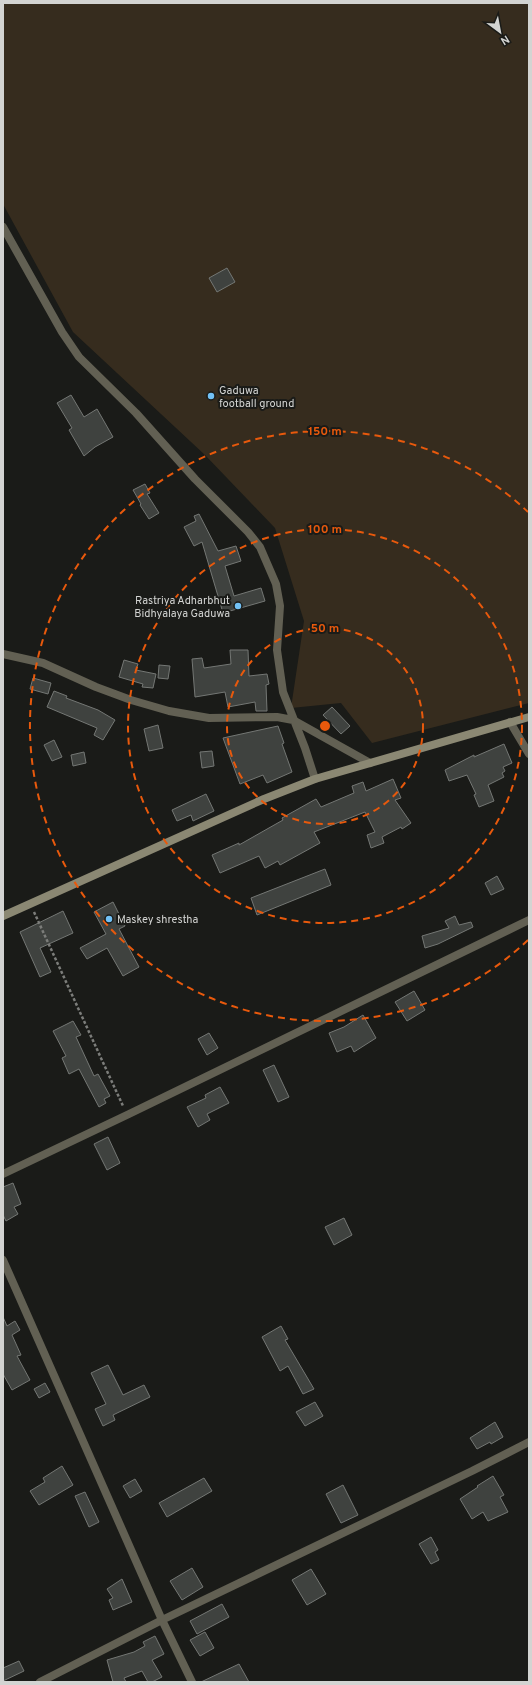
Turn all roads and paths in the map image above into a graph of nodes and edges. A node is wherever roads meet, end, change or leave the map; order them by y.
1 (3, 226) edge
2 (3, 654) edge
3 (529, 717) edge
4 (293, 720) junction
5 (510, 722) junction
6 (529, 754) edge
7 (370, 763) junction
8 (315, 779) junction
9 (30, 905) junction
10 (3, 916) edge
11 (529, 920) edge
12 (129, 1114) junction
13 (3, 1174) edge
14 (3, 1260) edge
15 (529, 1442) edge
16 (162, 1620) junction
17 (40, 1682) edge
18 (192, 1682) edge

1 - 4 street
2 - 4 street
3 - 5 street
4 - 7 street
4 - 8 street
5 - 6 street
5 - 7 street
7 - 8 street
8 - 9 street
9 - 10 street
9 - 12 path
11 - 12 street
12 - 13 street
14 - 16 street
15 - 16 street
16 - 17 street
16 - 18 street

